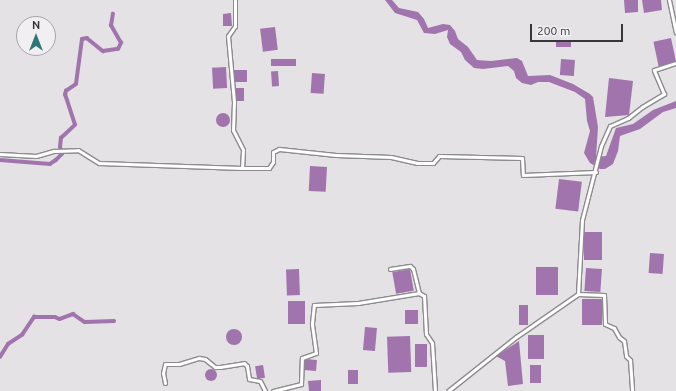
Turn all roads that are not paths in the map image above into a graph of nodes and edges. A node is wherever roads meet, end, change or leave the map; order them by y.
1 (235, 0) edge
2 (669, 0) edge
3 (676, 32) edge
4 (676, 63) edge
5 (0, 154) edge
6 (242, 168) junction
7 (596, 172) junction
8 (390, 269) dead end
9 (420, 293) junction
10 (578, 294) junction
11 (165, 383) dead end
12 (265, 391) edge
13 (273, 391) edge
14 (435, 391) edge
15 (448, 391) edge
16 (632, 391) edge

1 - 6 street
2 - 3 street
4 - 7 street
5 - 6 street
6 - 7 street
7 - 10 street
8 - 9 street
9 - 13 street
9 - 14 street
10 - 15 street
10 - 16 street
11 - 12 street

